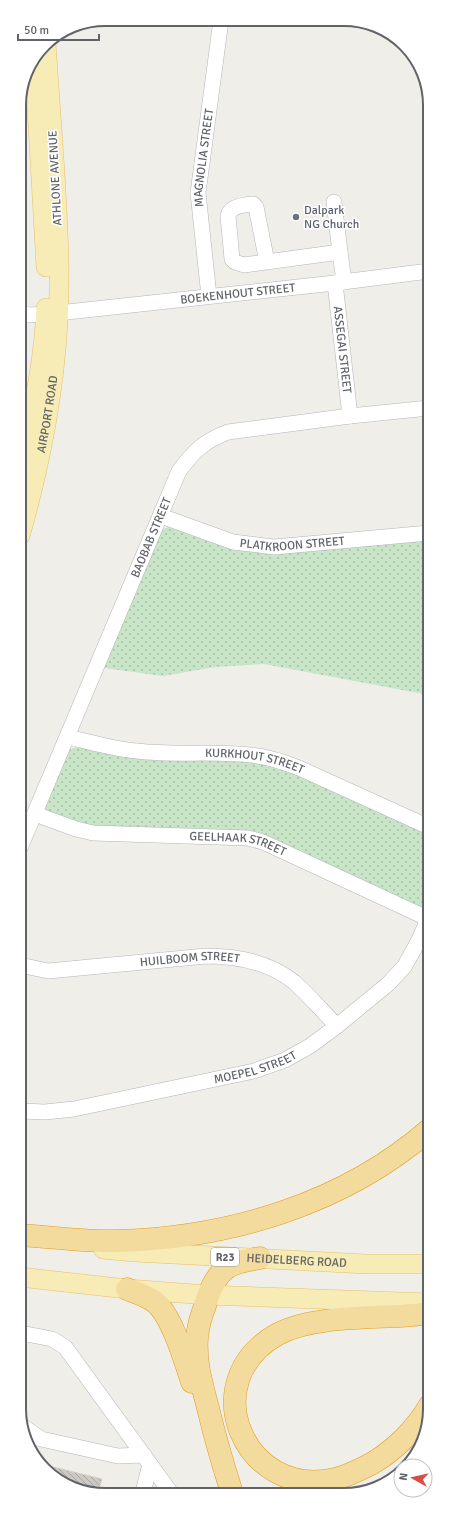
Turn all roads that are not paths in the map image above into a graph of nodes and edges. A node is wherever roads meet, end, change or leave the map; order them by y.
1 (220, 26) edge
2 (47, 52) edge
3 (35, 69) edge
4 (334, 202) dead end
5 (340, 252) junction
6 (267, 262) dead end
7 (423, 272) edge
8 (339, 282) junction
9 (210, 296) junction
10 (26, 314) edge
11 (52, 314) junction
12 (423, 409) edge
13 (350, 416) junction
14 (26, 440) edge
15 (26, 516) edge
16 (160, 516) junction
17 (423, 534) edge
18 (68, 737) junction
19 (35, 814) junction
20 (423, 824) edge
21 (26, 834) edge
22 (423, 915) edge
23 (423, 931) edge
24 (26, 966) edge
25 (337, 1026) junction
26 (26, 1111) edge
27 (423, 1134) edge
28 (26, 1236) edge
29 (26, 1237) edge
30 (260, 1258) junction
31 (423, 1264) edge
32 (26, 1278) edge
33 (127, 1289) junction
34 (207, 1296) junction
35 (423, 1308) edge
36 (423, 1309) edge
37 (26, 1334) edge
38 (423, 1415) edge
39 (30, 1431) edge
40 (220, 1456) junction
41 (147, 1460) junction
42 (144, 1488) edge
43 (167, 1488) edge
44 (230, 1488) edge

1 - 9 street, MAGNOLIA STREET
2 - 11 main road, ATHLONE AVENUE
3 - 11 main road, ATHLONE AVENUE
4 - 5 street, ASSEGAI STREET
5 - 6 street
5 - 8 street, ASSEGAI STREET
7 - 8 street, BOEKENHOUT STREET
8 - 9 street, BOEKENHOUT STREET
8 - 13 street, ASSEGAI STREET
9 - 11 street, BOEKENHOUT STREET
10 - 11 street, BOEKENHOUT STREET
11 - 14 main road, AIRPORT ROAD
11 - 15 main road, AIRPORT ROAD
12 - 13 street, BAOBAB STREET
13 - 16 street, BAOBAB STREET
16 - 17 street, PLATKROON STREET
16 - 18 street, BAOBAB STREET
18 - 19 street, BAOBAB STREET
18 - 20 street, KURKHOUT STREET
19 - 21 street, BAOBAB STREET
19 - 22 street, GEELHAAK STREET
23 - 25 street, MOEPEL STREET
24 - 25 street, HUILBOOM STREET
25 - 26 street, MOEPEL STREET
27 - 28 highway
29 - 30 main road, HEIDELBERG ROAD / R23
30 - 31 main road, HEIDELBERG ROAD / R23
30 - 34 highway
32 - 33 main road
33 - 34 main road
33 - 40 highway
34 - 35 main road
34 - 40 highway
36 - 38 highway
37 - 41 street
39 - 41 street
40 - 44 highway
41 - 42 street
41 - 43 street

